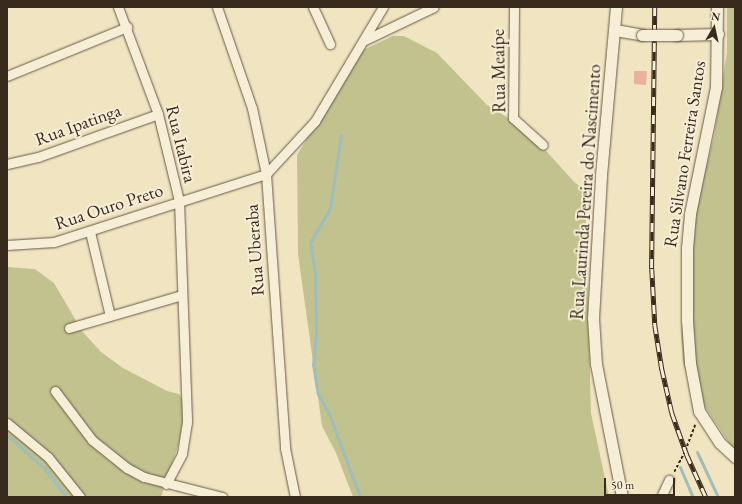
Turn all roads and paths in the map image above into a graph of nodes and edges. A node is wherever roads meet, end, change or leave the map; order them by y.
1 (118, 7) edge
2 (218, 7) edge
3 (313, 7) edge
4 (383, 7) edge
5 (434, 7) edge
6 (514, 7) edge
7 (616, 7) edge
8 (717, 7) edge
9 (127, 27) junction
10 (615, 30) junction
11 (718, 34) junction
12 (365, 40) junction
13 (330, 44) dead end
14 (7, 76) edge
15 (158, 114) junction
16 (543, 145) dead end
17 (7, 164) edge
18 (266, 174) junction
19 (179, 201) junction
20 (90, 232) junction
21 (7, 245) edge
22 (182, 296) junction
23 (110, 316) junction
24 (69, 328) dead end
25 (55, 391) dead end
26 (699, 412) junction
27 (7, 423) edge
28 (735, 457) edge
29 (669, 480) joint
30 (166, 484) junction
31 (80, 497) edge
32 (222, 497) edge
33 (295, 497) edge
34 (622, 497) edge
35 (661, 497) edge

1 - 9 street, Rua Itabira
2 - 18 street, Rua Uberaba
3 - 13 street
4 - 12 street
5 - 12 street
6 - 16 street, Rua Meaípe
7 - 10 street, Rua Laurinda Pereira do Nascimento
8 - 11 street, Rua Silvano Ferreira Santos
9 - 14 street
9 - 15 street, Rua Itabira
10 - 11 street, bridge
10 - 34 street, Rua Laurinda Pereira do Nascimento
11 - 26 street, Rua Silvano Ferreira Santos
12 - 18 street
15 - 17 street, Rua Ipatinga
15 - 19 street, Rua Itabira
18 - 19 street, Rua Ouro Preto
18 - 33 street, Rua Uberaba
19 - 20 street, Rua Ouro Preto
19 - 22 street, Rua Itabira
20 - 21 street, Rua Ouro Preto
20 - 23 street
22 - 23 street
22 - 30 street, Rua Itabira
23 - 24 street
25 - 30 street
26 - 28 street, Rua Silvano Ferreira Santos
26 - 29 path
27 - 31 street
29 - 35 street
30 - 32 street

